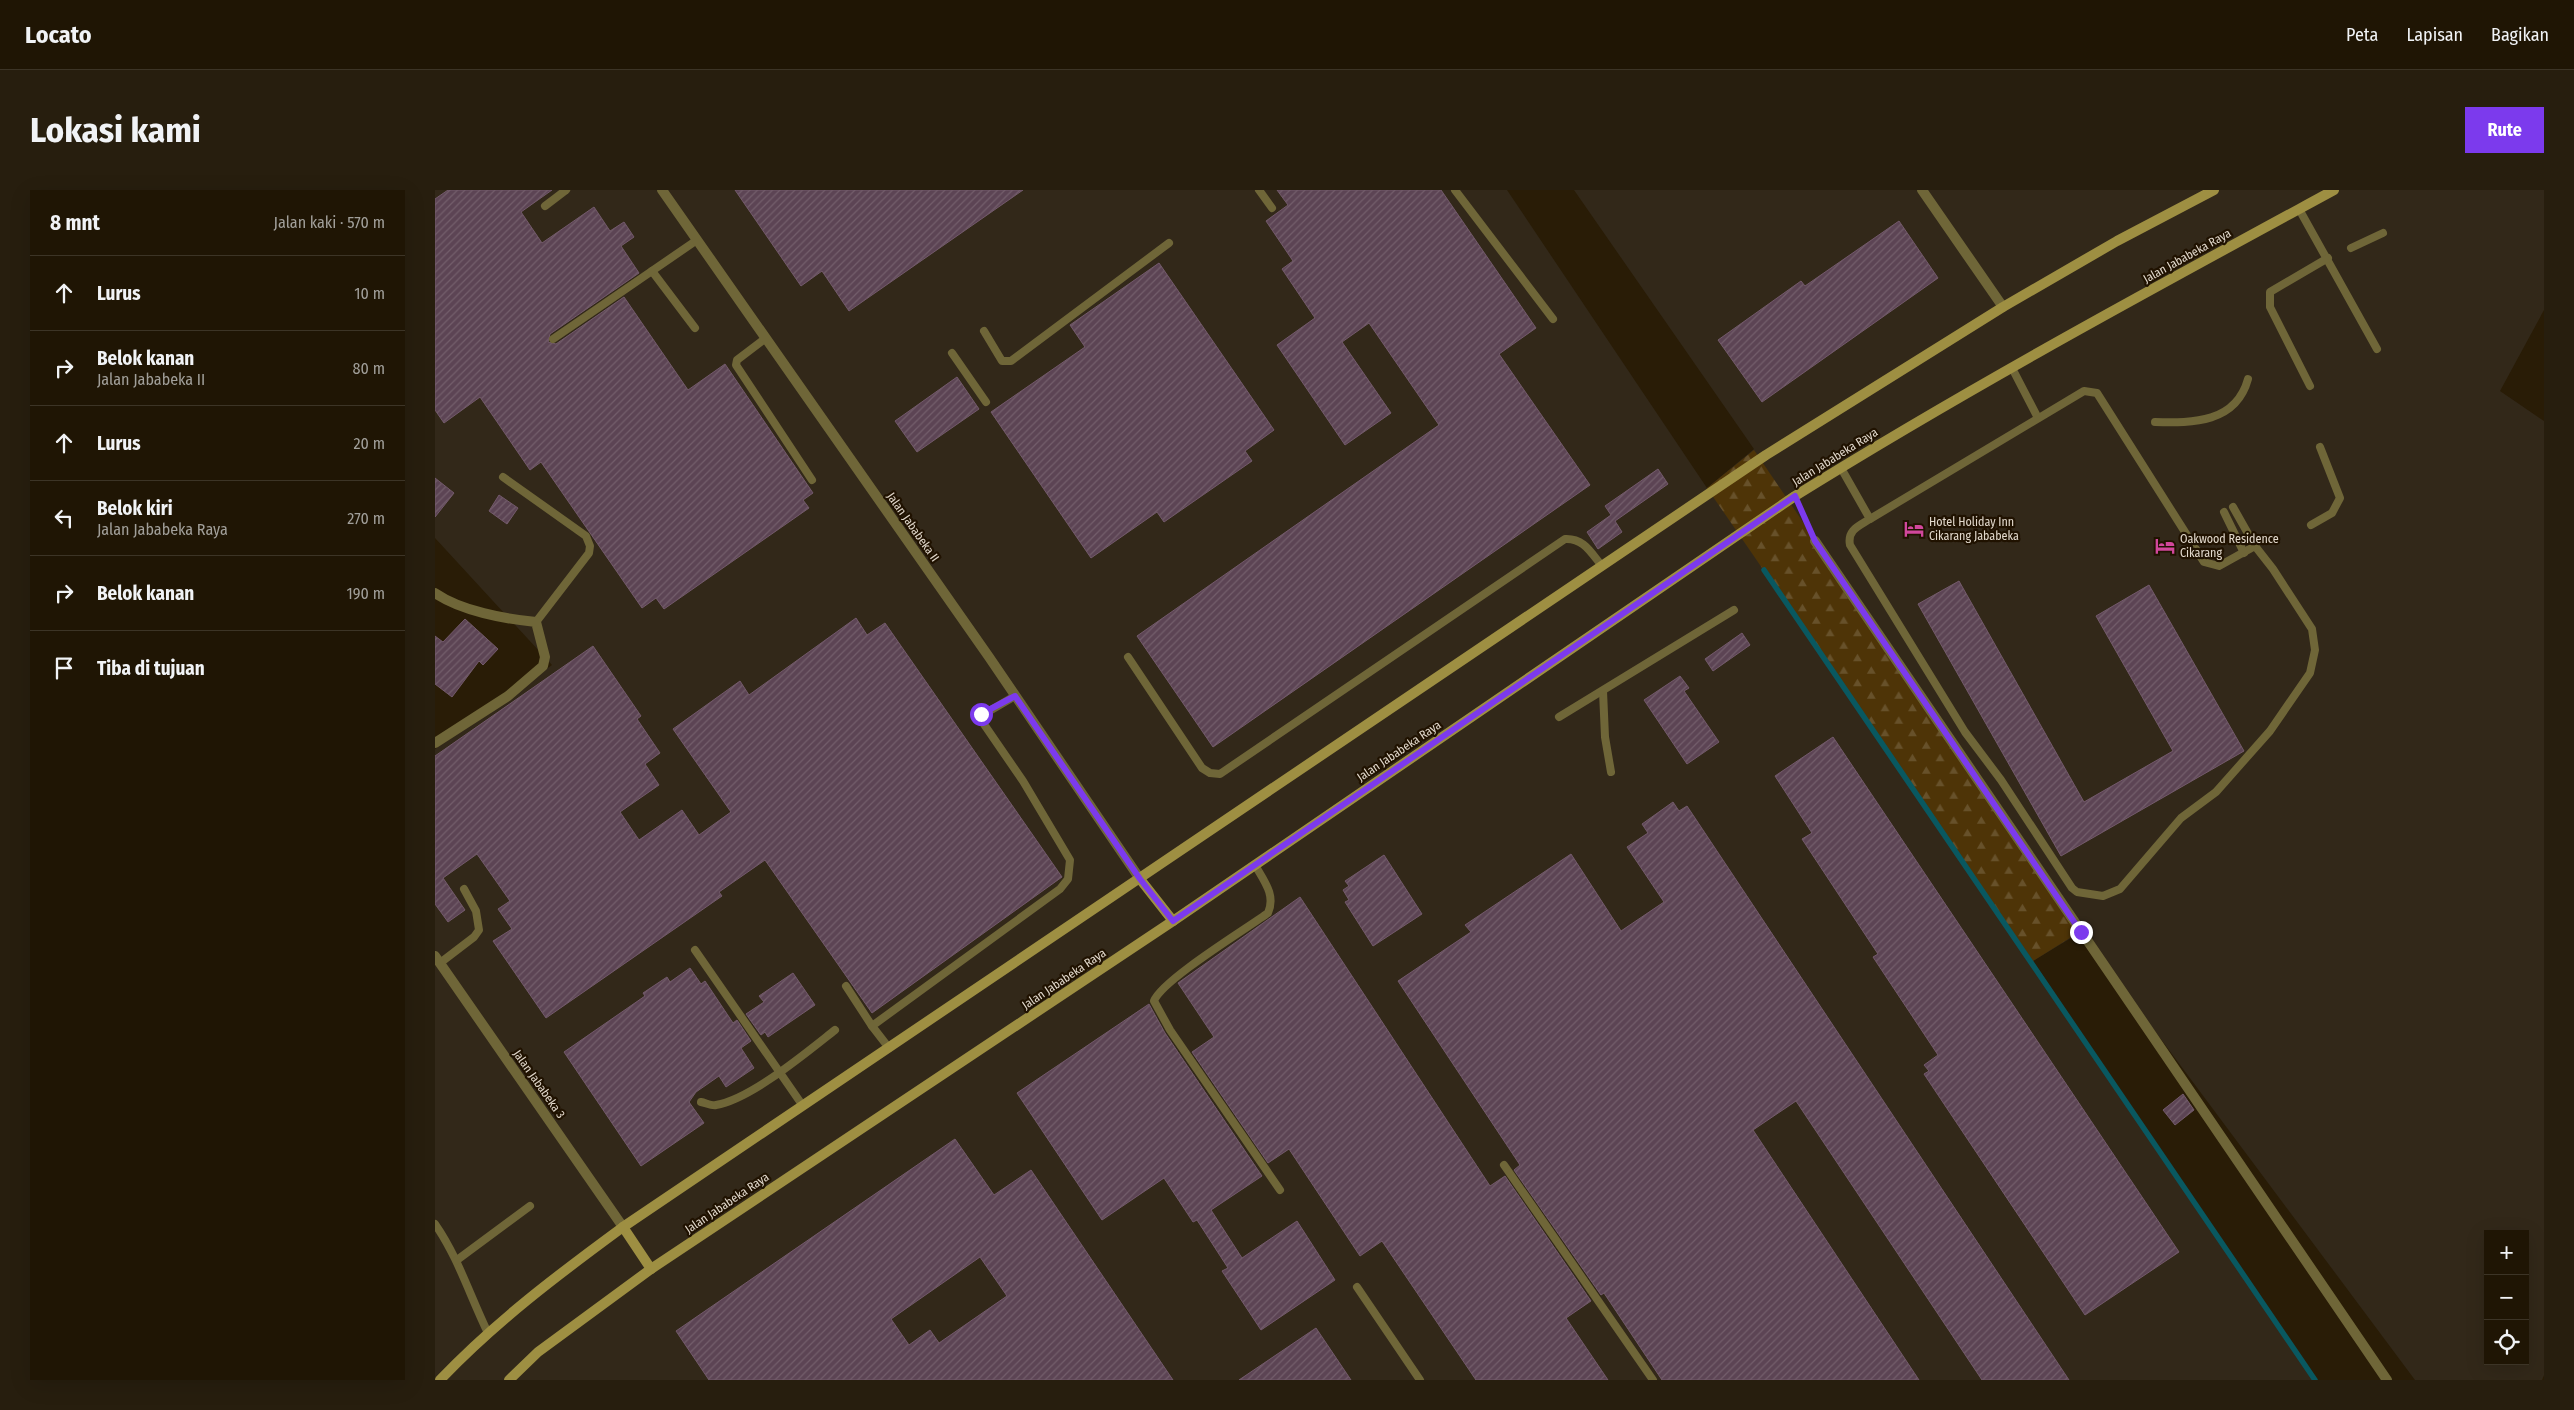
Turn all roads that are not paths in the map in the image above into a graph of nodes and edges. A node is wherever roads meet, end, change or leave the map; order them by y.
1 (566, 190) edge
2 (662, 190) edge
3 (1259, 190) edge
4 (1455, 190) edge
5 (1923, 190) edge
6 (2214, 190) edge
7 (2334, 190) edge
8 (545, 206) dead end
9 (1272, 208) dead end
10 (2299, 209) junction
11 (2383, 233) dead end
12 (697, 240) junction
13 (1169, 243) dead end
14 (2351, 248) dead end
15 (2328, 258) junction
16 (652, 271) junction
17 (2003, 307) junction
18 (1553, 319) dead end
19 (695, 328) dead end
20 (984, 331) dead end
21 (766, 338) junction
22 (553, 339) dead end
23 (2377, 349) dead end
24 (952, 353) dead end
25 (2012, 368) junction
26 (2248, 379) dead end
27 (2310, 386) dead end
28 (986, 402) dead end
29 (2038, 418) junction
30 (2155, 422) dead end
31 (2319, 447) dead end
32 (1841, 468) junction
33 (503, 477) dead end
34 (812, 480) dead end
35 (2233, 507) dead end
36 (2224, 512) dead end
37 (1870, 519) junction
38 (2311, 525) dead end
39 (1815, 541) road end
40 (2255, 546) junction
41 (2244, 553) junction
42 (1602, 566) junction
43 (435, 593) edge
44 (1735, 610) dead end
45 (536, 622) junction
46 (1129, 657) dead end
47 (1603, 691) junction
48 (1015, 696) junction
49 (1559, 717) dead end
50 (435, 744) edge
51 (1611, 772) dead end
52 (1255, 865) junction
53 (1140, 879) junction
54 (464, 889) dead end
55 (1173, 921) junction
56 (695, 950) dead end
57 (437, 959) edge
58 (846, 986) dead end
59 (872, 1026) junction
60 (835, 1030) dead end
61 (889, 1048) junction
62 (779, 1073) junction
63 (701, 1102) dead end
64 (803, 1106) junction
65 (1504, 1165) dead end
66 (1280, 1190) dead end
67 (530, 1206) dead end
68 (435, 1224) edge
69 (623, 1227) junction
70 (457, 1260) junction
71 (651, 1269) junction
72 (1357, 1287) dead end
73 (488, 1333) junction
74 (440, 1380) edge
75 (509, 1380) edge
76 (1420, 1380) edge
77 (1653, 1380) edge
78 (2387, 1380) edge

1 - 8 lane
2 - 12 street, Jalan Jababeka II
3 - 9 lane
4 - 18 lane
5 - 17 street
6 - 17 main road
7 - 10 main road, Jalan Jababeka Raya
10 - 15 lane
10 - 25 main road, Jalan Jababeka Raya
11 - 14 lane
12 - 16 lane
12 - 21 street, Jalan Jababeka II
13 - 20 lane
15 - 23 lane
15 - 27 lane
16 - 19 lane
16 - 22 lane
17 - 42 main road
21 - 34 lane
21 - 48 street, Jalan Jababeka II
24 - 28 lane
25 - 29 lane
25 - 32 main road, Jalan Jababeka Raya
26 - 30 lane
29 - 37 lane
29 - 41 lane
31 - 38 lane
32 - 37 lane
32 - 52 main road, Jalan Jababeka Raya
33 - 45 lane
35 - 40 lane
36 - 41 lane
37 - 40 lane
39 - 78 street
40 - 41 lane
42 - 46 lane
42 - 53 main road
43 - 45 street
44 - 47 lane
45 - 50 street
47 - 49 lane
47 - 51 lane
48 - 53 street, Jalan Jababeka II
48 - 59 lane
52 - 55 main road, Jalan Jababeka Raya
52 - 66 lane
53 - 55 main road
53 - 61 main road
54 - 57 lane
55 - 71 main road, Jalan Jababeka Raya
56 - 62 lane
57 - 69 street, Jalan Jababeka 3
58 - 59 lane
59 - 61 lane
60 - 62 lane
61 - 64 main road
62 - 63 lane
62 - 64 lane
64 - 69 main road
65 - 77 lane
67 - 70 lane
68 - 70 lane
69 - 71 main road
69 - 73 main road
70 - 73 lane
71 - 75 main road, Jalan Jababeka Raya
72 - 76 lane
73 - 74 main road

